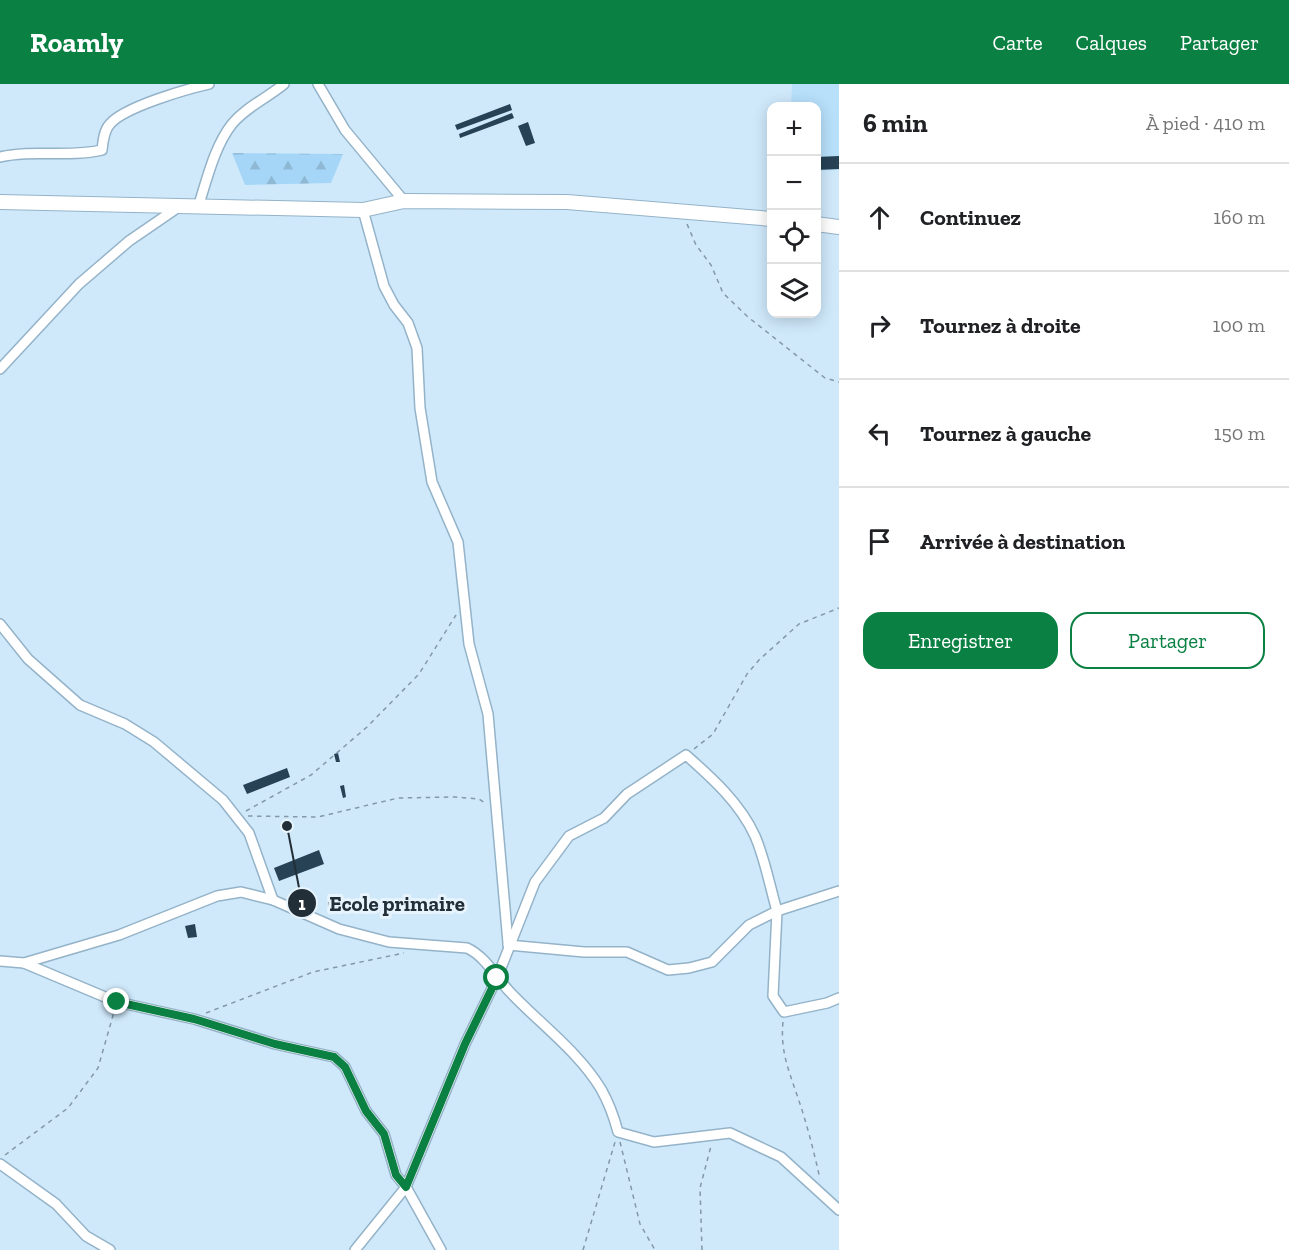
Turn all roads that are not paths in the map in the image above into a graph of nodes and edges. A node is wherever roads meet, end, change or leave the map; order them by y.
1 (209, 84) edge
2 (284, 84) edge
3 (318, 84) edge
4 (0, 157) edge
5 (404, 201) junction
6 (0, 202) edge
7 (180, 206) junction
8 (198, 207) junction
9 (363, 210) junction
10 (767, 219) edge
11 (821, 225) edge
12 (839, 227) edge
13 (0, 369) edge
14 (0, 624) edge
15 (839, 891) edge
16 (273, 900) junction
17 (777, 911) junction
18 (508, 945) junction
19 (0, 961) edge
20 (24, 963) junction
21 (497, 978) junction
22 (839, 998) edge
23 (0, 1164) edge
24 (406, 1187) junction
25 (839, 1210) edge
26 (110, 1250) edge
27 (355, 1250) edge
28 (441, 1250) edge

1 - 4 street
2 - 8 street
3 - 5 street
5 - 9 street
5 - 10 street
6 - 7 street
7 - 8 street
7 - 13 street
8 - 9 street
9 - 18 street
11 - 12 street
14 - 16 street
15 - 17 street
16 - 20 street
16 - 21 street
17 - 18 street
17 - 18 street
17 - 22 street
18 - 21 street
19 - 20 street
20 - 24 street
21 - 24 street
21 - 25 street
23 - 26 street
24 - 27 street
24 - 28 street

